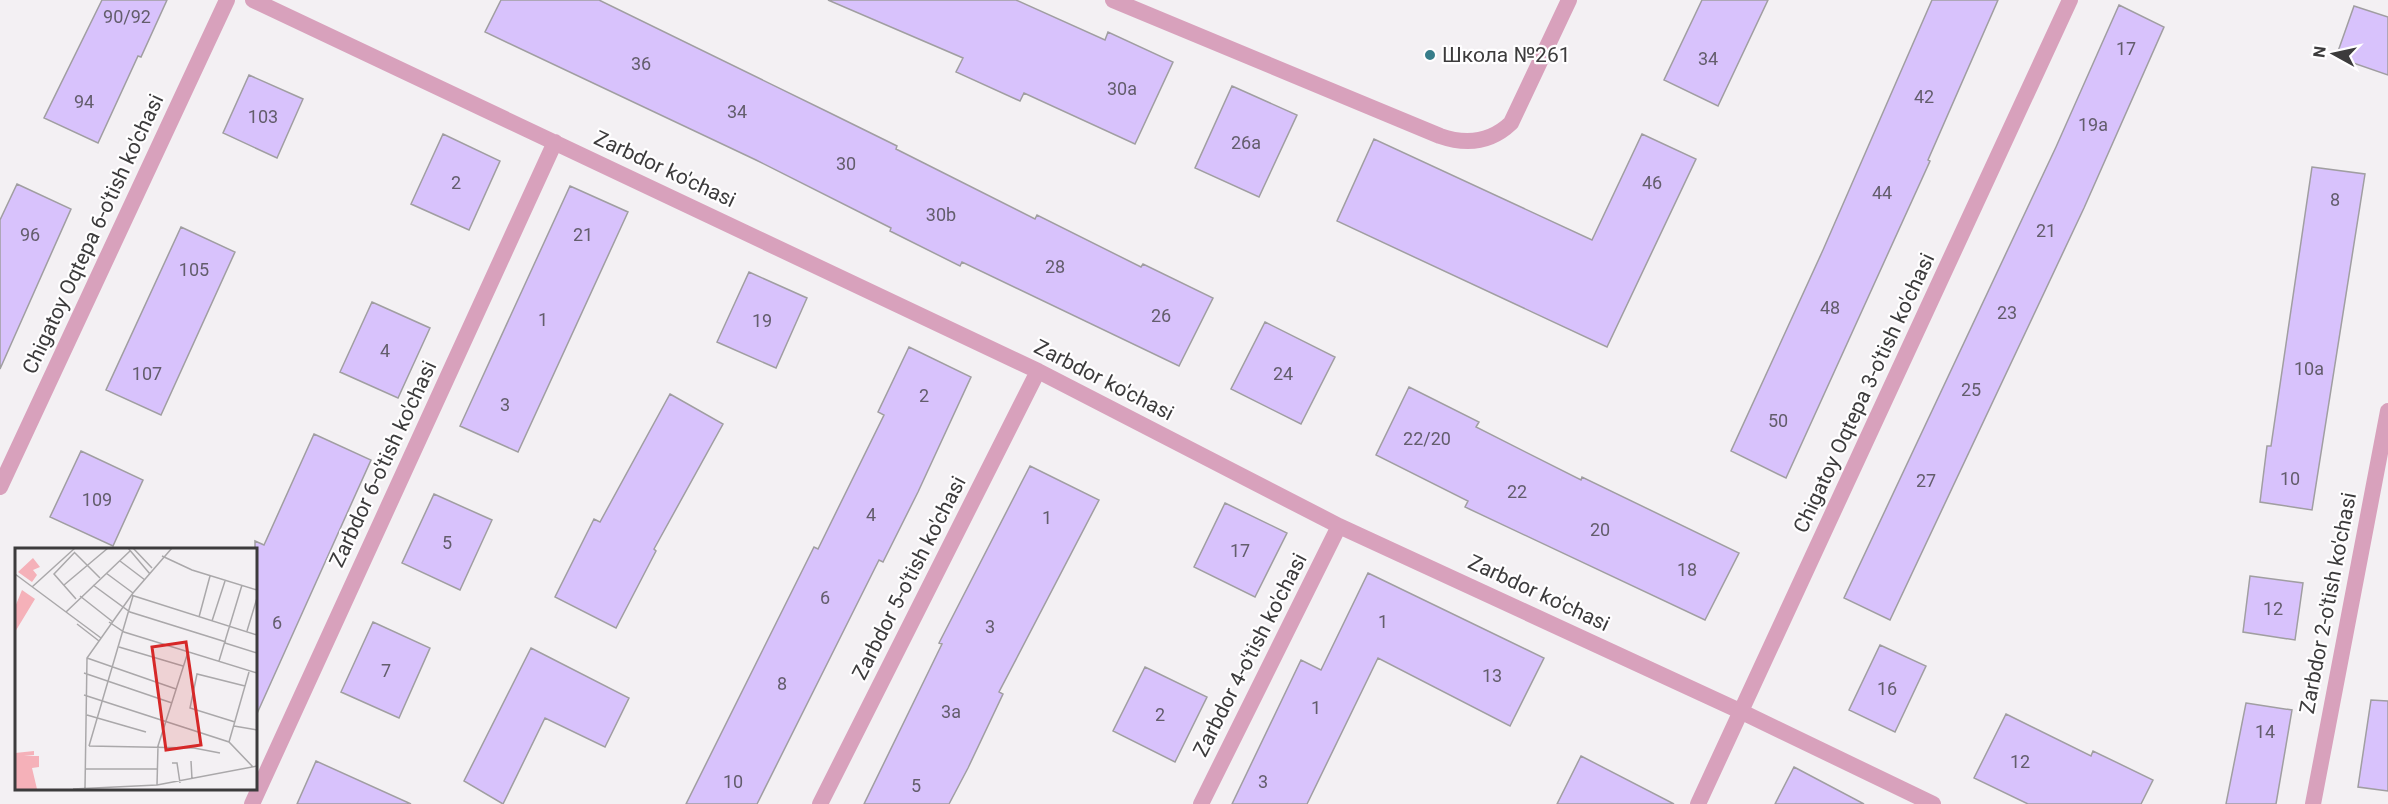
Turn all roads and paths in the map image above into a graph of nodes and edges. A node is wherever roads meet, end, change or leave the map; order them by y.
1 (227, 0) edge
2 (253, 0) edge
3 (1113, 0) edge
4 (1569, 0) edge
5 (2070, 0) edge
6 (555, 142) junction
7 (1038, 371) junction
8 (2388, 411) edge
9 (0, 487) edge
10 (1340, 526) junction
11 (1742, 712) junction
12 (252, 804) edge
13 (820, 804) edge
14 (1201, 804) edge
15 (1698, 804) edge
16 (1933, 804) edge
17 (2313, 804) edge

1 - 9 street, Chigatoy Oqtepa 6-o'tish ko'chasi
2 - 6 street, Zarbdor ko'chasi
3 - 4 street
5 - 11 street, Chigatoy Oqtepa 3-o'tish ko'chasi
6 - 7 street, Zarbdor ko'chasi
6 - 12 street, Zarbdor 6-o'tish ko'chasi
7 - 10 street, Zarbdor ko'chasi
7 - 13 street, Zarbdor 5-o'tish ko'chasi
8 - 17 street, Zarbdor 2-o'tish ko'chasi
10 - 11 street, Zarbdor ko'chasi
10 - 14 street, Zarbdor 4-o'tish ko'chasi
11 - 15 street, Chigatoy Oqtepa 3-o'tish ko'chasi
11 - 16 street, Zarbdor ko'chasi

